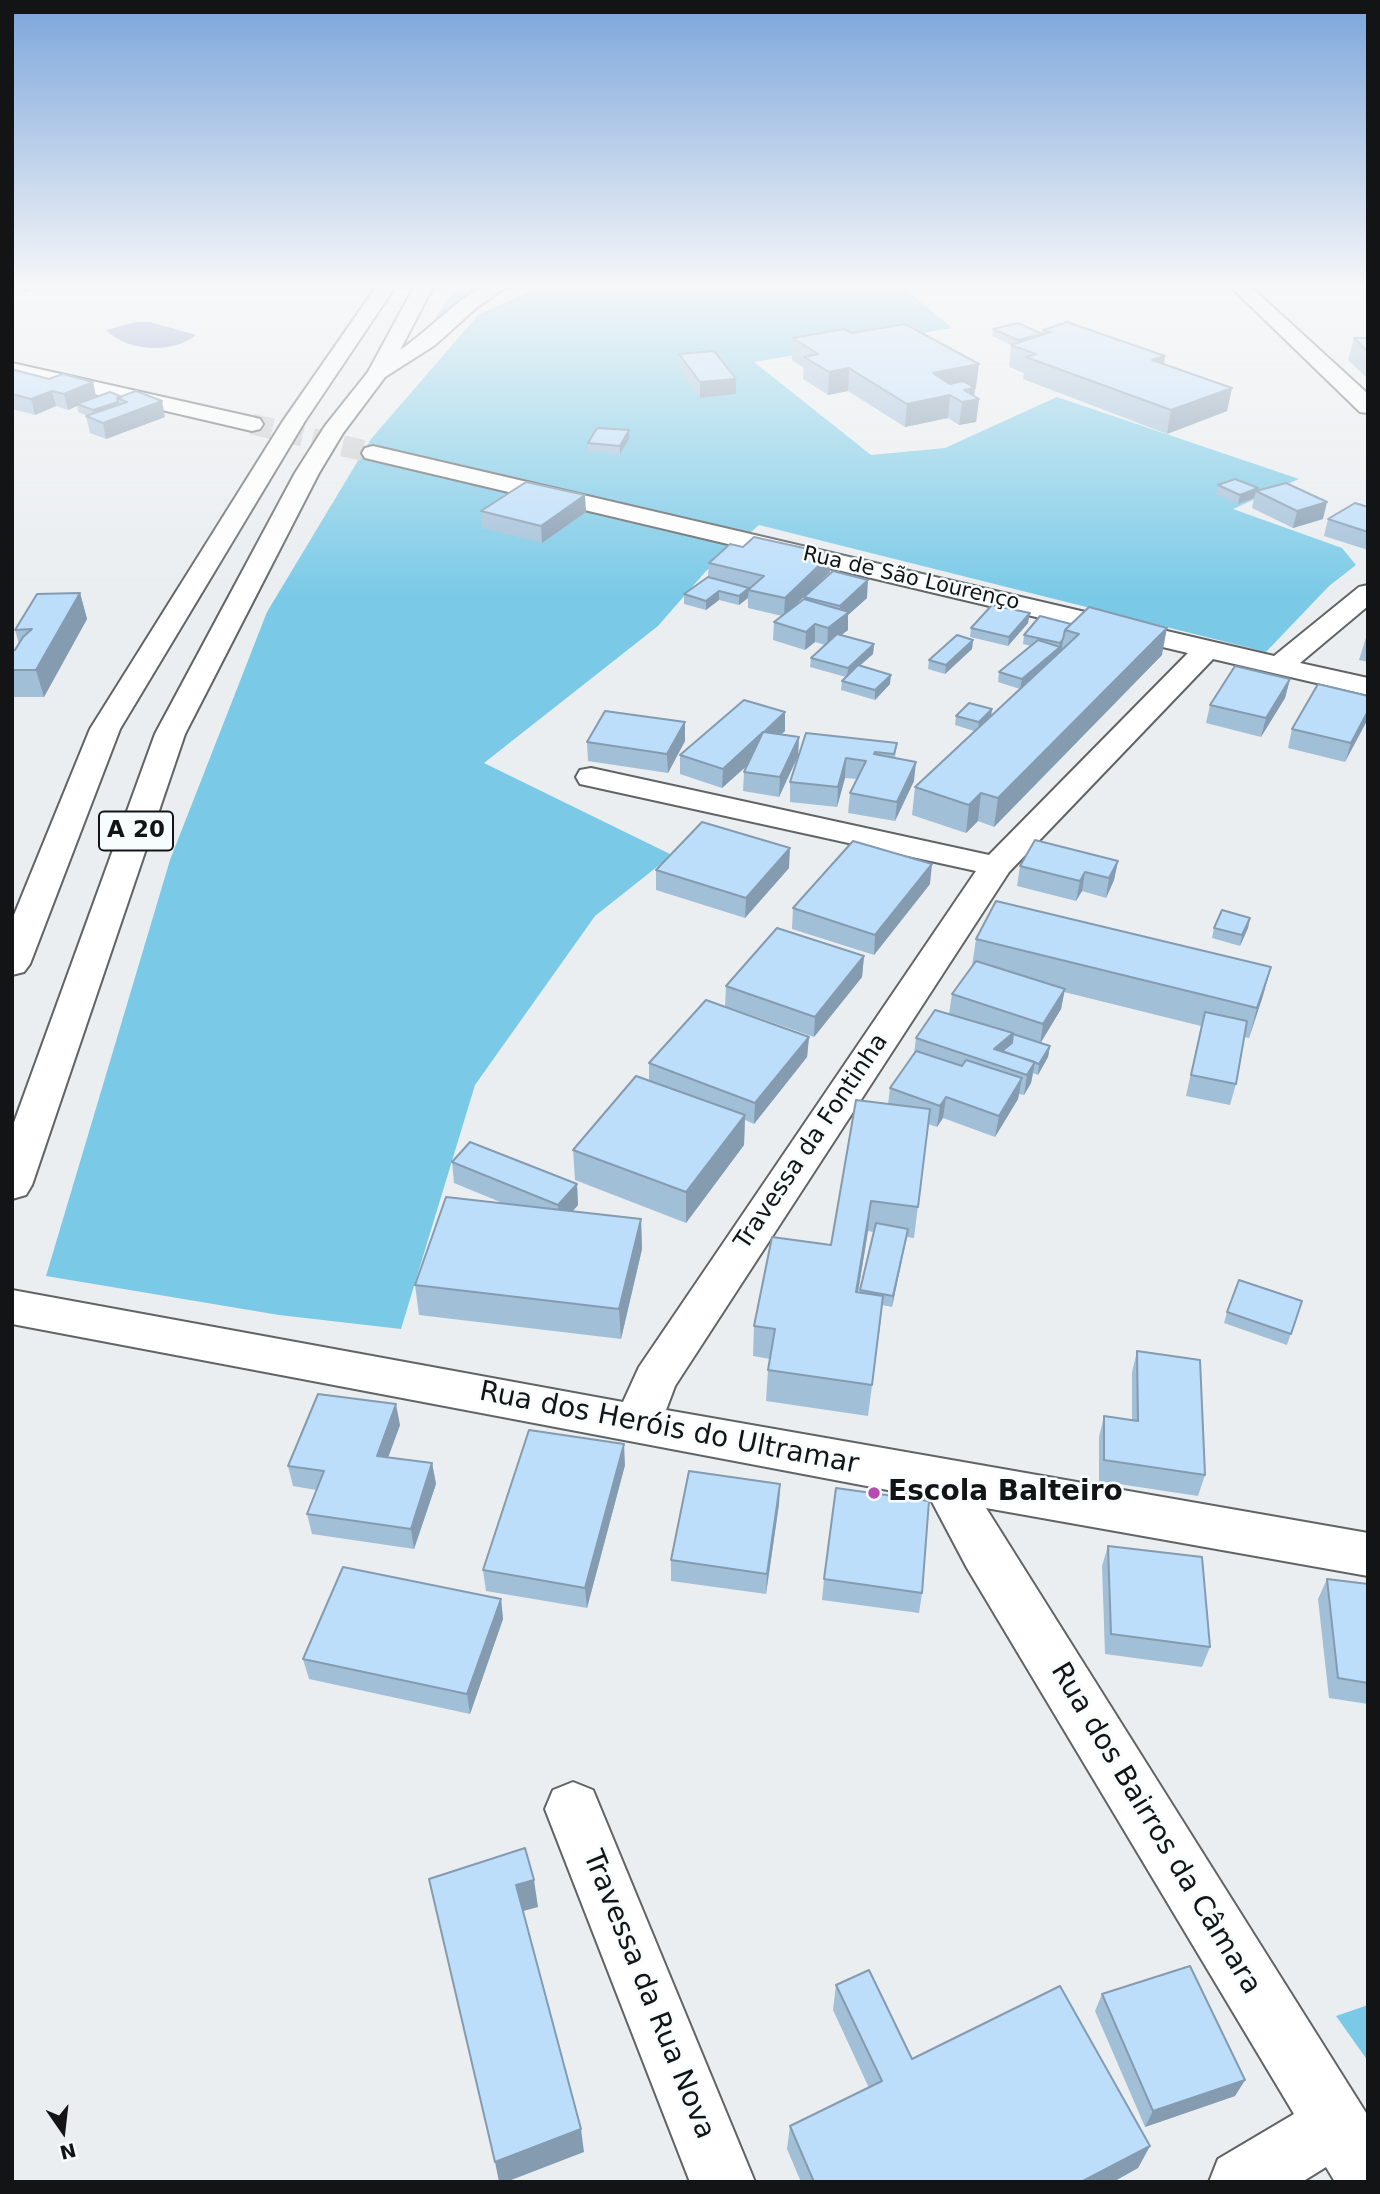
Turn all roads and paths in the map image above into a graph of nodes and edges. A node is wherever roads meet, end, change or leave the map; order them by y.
1 (101, 389) edge
2 (316, 389) edge
3 (365, 389) edge
4 (1351, 389) edge
5 (1368, 407) edge
6 (252, 424) tunnel mouth
7 (373, 453) tunnel mouth
8 (1368, 593) edge
9 (1207, 649) junction
10 (1279, 666) junction
11 (1368, 687) edge
12 (592, 777) dead end
13 (996, 866) junction
14 (12, 964) edge
15 (12, 1185) edge
16 (18, 1308) edge
17 (638, 1423) junction
18 (946, 1480) junction
19 (1368, 1555) edge
20 (573, 1809) dead end
21 (1352, 2150) edge
22 (723, 2182) edge
23 (1241, 2182) edge

1 - 6 main road
2 - 14 main road, A 20
3 - 15 main road, A 20
4 - 5 main road
7 - 9 main road, Rua de São Lourenço
8 - 10 main road
9 - 10 main road, Rua de São Lourenço
9 - 13 main road, Travessa da Fontinha
10 - 11 main road, Rua de São Lourenço
12 - 13 main road
13 - 17 main road, Travessa da Fontinha
16 - 17 main road, Rua dos Heróis do Ultramar
17 - 18 main road, Rua dos Heróis do Ultramar
18 - 19 main road, Rua dos Heróis do Ultramar
18 - 21 main road, Rua dos Bairros da Câmara
20 - 22 main road, Travessa da Rua Nova
21 - 23 main road

